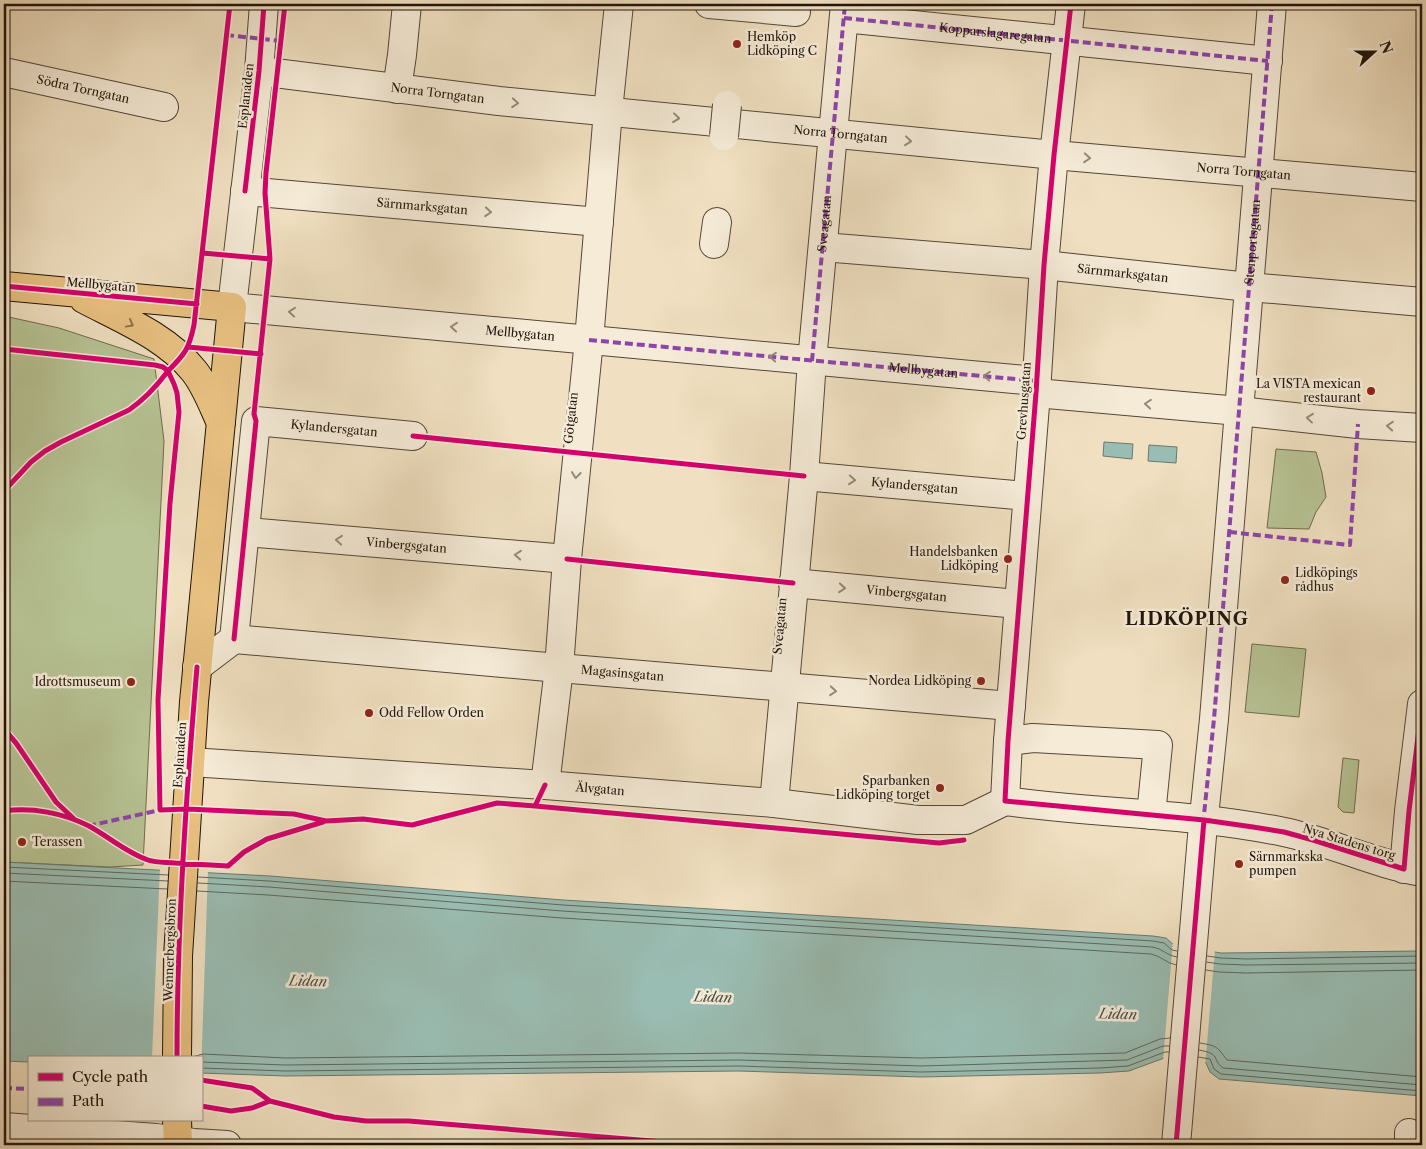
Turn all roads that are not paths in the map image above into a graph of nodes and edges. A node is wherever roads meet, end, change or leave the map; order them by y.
1 (264, 4) edge
2 (407, 4) edge
3 (619, 4) edge
4 (709, 4) edge
5 (1070, 4) edge
6 (1272, 4) edge
7 (845, 11) edge
8 (796, 12) dead end
9 (1067, 40) junction
10 (1268, 60) junction
11 (259, 71) junction
12 (4, 72) edge
13 (397, 89) junction
14 (727, 105) dead end
15 (164, 107) dead end
16 (608, 111) junction
17 (833, 134) junction
18 (724, 136) dead end
19 (1054, 155) junction
20 (1258, 173) junction
21 (1422, 187) edge
22 (245, 191) junction
23 (599, 222) junction
24 (823, 247) junction
25 (1044, 264) junction
26 (4, 286) edge
27 (1249, 287) junction
28 (72, 292) junction
29 (1422, 302) edge
30 (232, 307) junction
31 (589, 340) junction
32 (812, 361) junction
33 (1036, 387) junction
34 (1239, 416) junction
35 (221, 423) junction
36 (1422, 428) edge
37 (413, 436) dead end
38 (804, 476) junction
39 (1027, 496) junction
40 (246, 532) junction
41 (567, 559) junction
42 (793, 583) junction
43 (1018, 604) junction
44 (234, 639) junction
45 (197, 667) junction
46 (558, 668) junction
47 (784, 687) junction
48 (1422, 704) edge
49 (1011, 706) junction
50 (1008, 741) junction
51 (1420, 744) edge
52 (190, 762) junction
53 (545, 785) junction
54 (1005, 801) junction
55 (774, 803) junction
56 (1151, 815) junction
57 (1204, 820) junction
58 (184, 843) joint
59 (1413, 870) edge
60 (177, 1056) edge
61 (4, 1127) edge
62 (177, 1136) edge
63 (227, 1145) edge
64 (1176, 1145) edge

1 - 11 street, Esplanaden
2 - 13 street
3 - 16 street, Götgatan
4 - 8 street
5 - 9 street, Grevhusgatan
6 - 10 street, Stenportsgatan
7 - 9 street, Kopparslagaregatan
7 - 17 street, Sveagatan
9 - 10 street, Kopparslagaregatan
9 - 19 street, Grevhusgatan
10 - 20 street, Stenportsgatan
11 - 13 street, Norra Torngatan
11 - 22 street, Esplanaden
12 - 15 street, Södra Torngatan
13 -> 16 street, Norra Torngatan
14 - 18 street, bridge
16 -> 17 street, Norra Torngatan
16 - 23 street, Götgatan
17 -> 19 street, Norra Torngatan
17 - 24 street, Sveagatan
19 -> 20 street, Norra Torngatan
19 - 25 street, Grevhusgatan
20 - 21 street, Norra Torngatan
20 - 27 street, Stenportsgatan
22 -> 23 street, Särnmarksgatan
22 - 30 street, Esplanaden
23 - 31 street, Götgatan
24 - 25 street, Särnmarksgatan
24 - 32 street, Sveagatan
25 - 27 street, Särnmarksgatan
25 - 33 street, Grevhusgatan
26 - 28 main road, Mellbygatan
27 - 29 street, Särnmarksgatan
27 - 34 street, Stenportsgatan
28 - 30 main road, Mellbygatan
28 -> 35 main road
31 -> 30 street, Mellbygatan
30 - 35 main road, Esplanaden
32 -> 31 street, Mellbygatan
31 -> 41 street, Götgatan
33 -> 32 street, Mellbygatan
32 - 38 street, Sveagatan
34 -> 33 street, Mellbygatan
33 - 39 street, Grevhusgatan
36 -> 34 street, Mellbygatan
34 - 57 street, Stenportsgatan
35 - 45 main road, Esplanaden
37 - 40 street, Kylandersgatan
38 -> 39 street, Kylandersgatan
38 - 42 street, Sveagatan
39 - 43 street, Grevhusgatan
41 -> 40 street, Vinbergsgatan
40 - 44 street
41 - 46 street, Götgatan
42 -> 43 street, Vinbergsgatan
42 - 47 street, Sveagatan
43 - 49 street, Grevhusgatan
44 - 45 street
44 - 46 street, Magasinsgatan
45 - 52 main road, Esplanaden
46 - 47 street, Magasinsgatan
46 - 53 street, Götgatan
47 -> 49 street, Magasinsgatan
47 - 55 street, Sveagatan
48 - 51 street, Nya Stadens torg
49 - 50 street, Grevhusgatan
50 - 54 street, Grevhusgatan
50 - 56 street
51 - 59 street, Nya Stadens torg
52 - 53 street, Älvgatan
52 - 58 main road, Esplanaden
53 - 55 street, Älvgatan
54 - 55 street, Älvgatan
54 - 56 street, Nya Stadens torg
56 - 57 street, Nya Stadens torg
57 - 59 street, Nya Stadens torg
57 - 64 street, Stenportsgatan
58 - 60 main road, Wennerbergsbron
61 - 62 street
62 - 63 street

